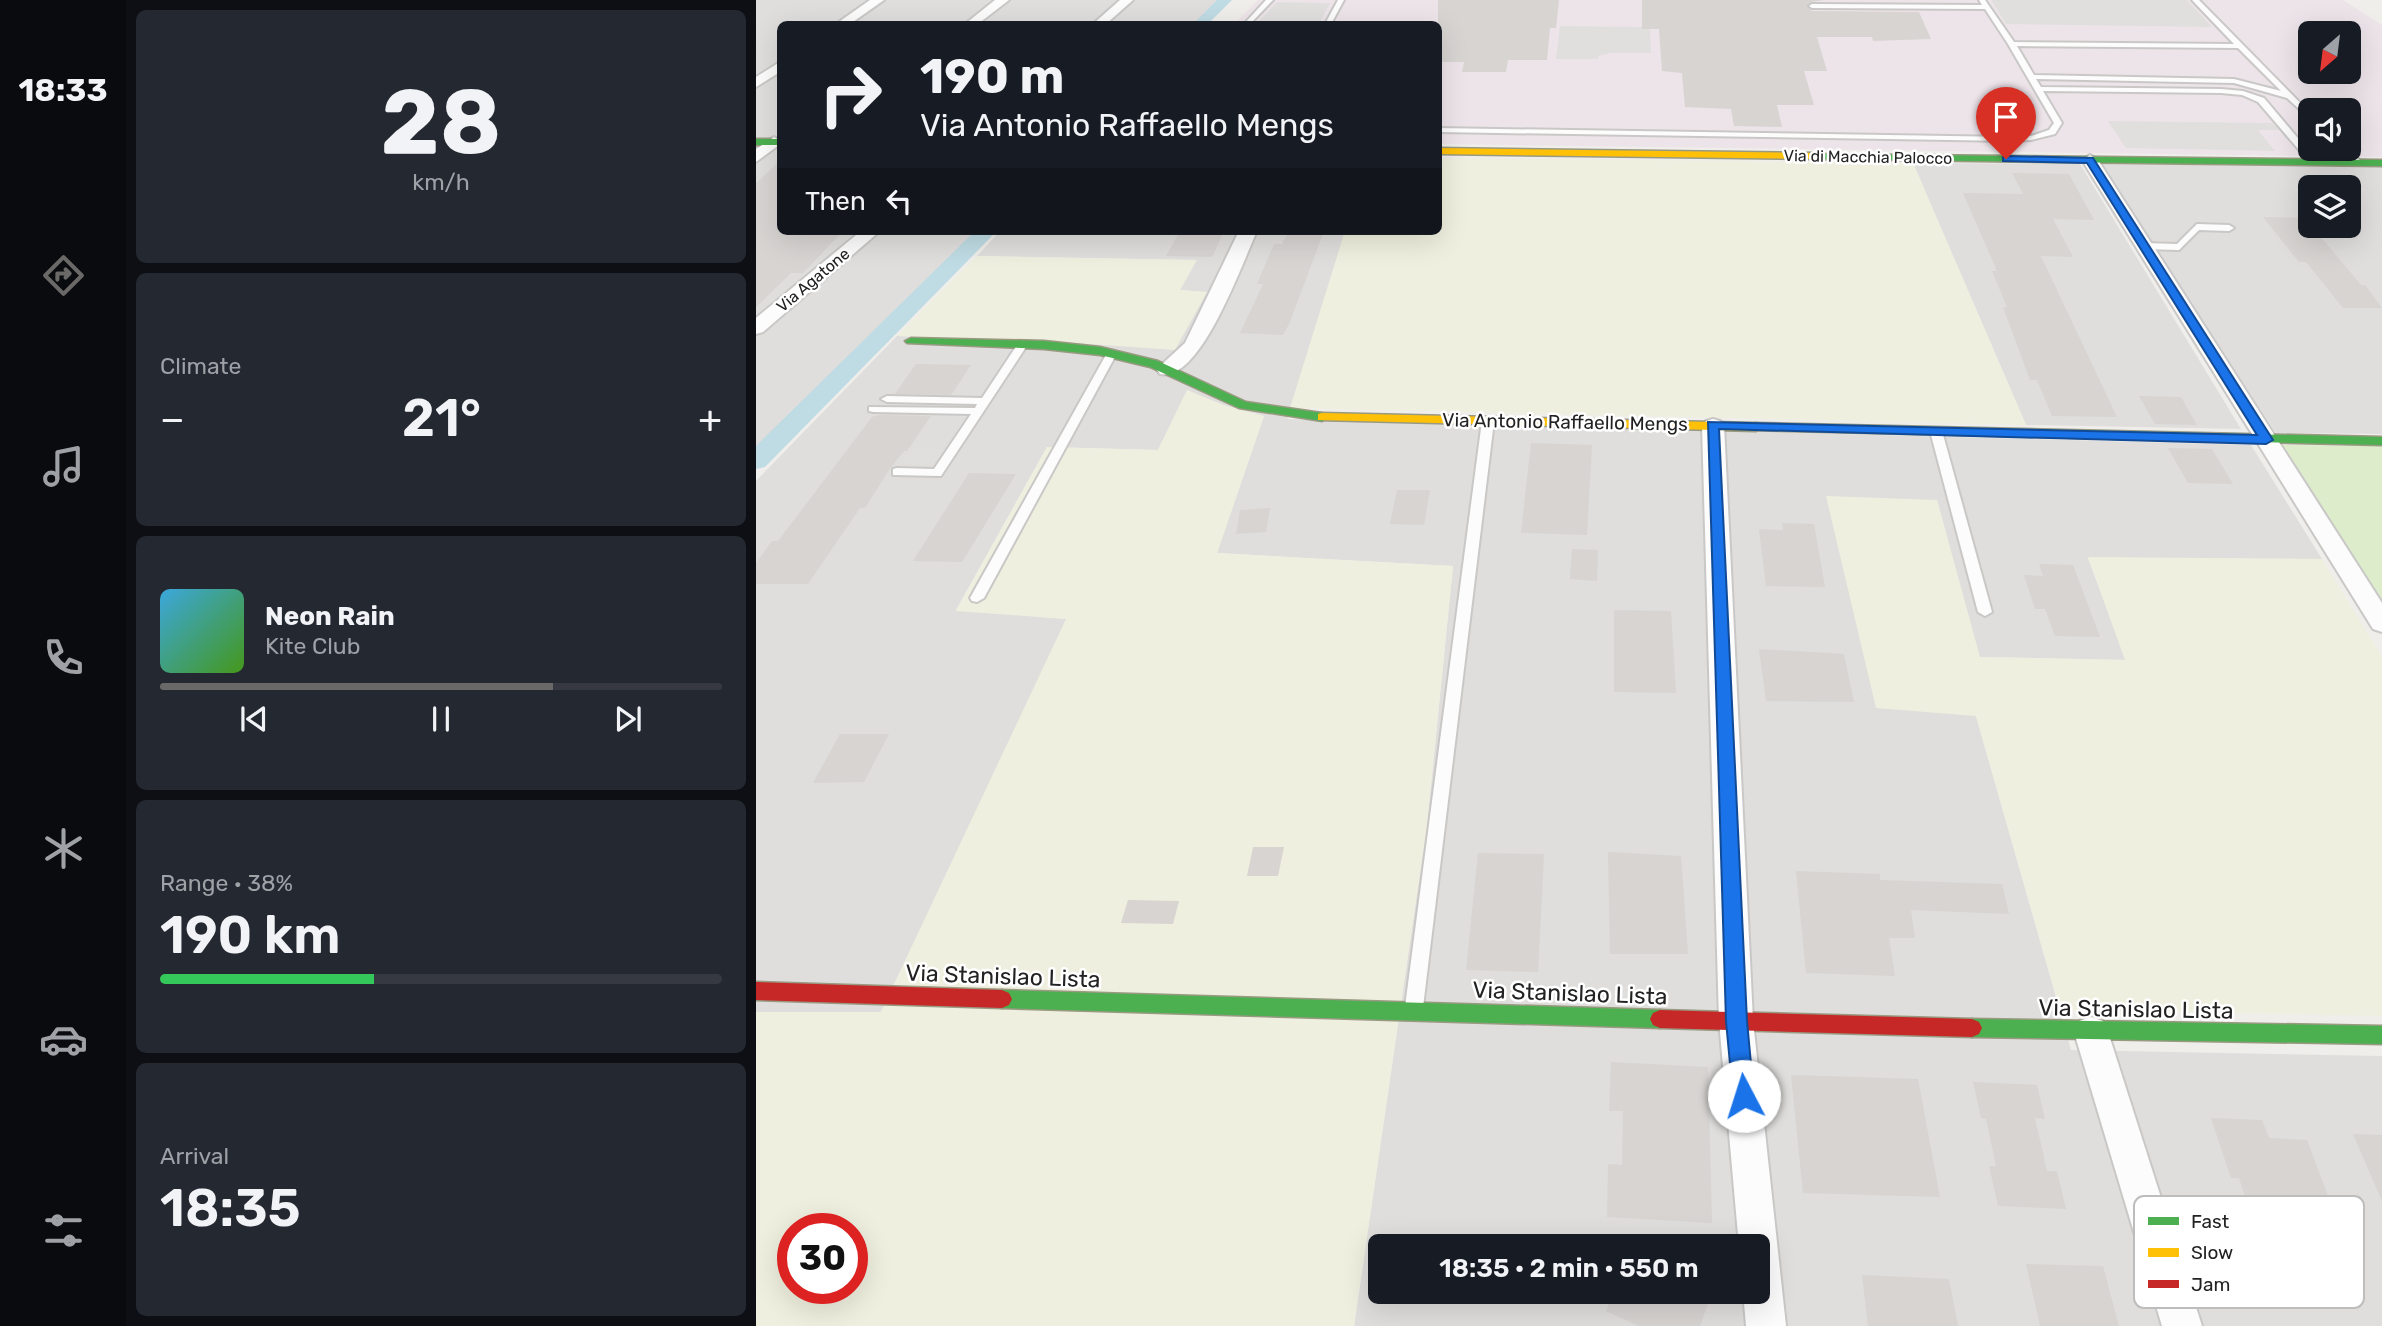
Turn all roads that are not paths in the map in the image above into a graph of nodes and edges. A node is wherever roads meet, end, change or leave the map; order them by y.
1 (878, 0) edge
2 (1003, 0) edge
3 (1127, 0) edge
4 (1270, 0) edge
5 (1340, 0) edge
6 (2195, 0) edge
7 (1984, 3) edge
8 (1812, 6) dead end
9 (846, 21) edge
10 (975, 21) edge
11 (1102, 21) edge
12 (1250, 21) edge
13 (1330, 21) edge
14 (2012, 44) junction
15 (2240, 46) junction
16 (777, 68) edge
17 (2032, 77) junction
18 (756, 83) edge
19 (2039, 89) junction
20 (2289, 96) junction
21 (2298, 105) edge
22 (1442, 131) edge
23 (756, 142) edge
24 (777, 142) edge
25 (1442, 151) edge
26 (756, 157) edge
27 (2090, 160) junction
28 (2314, 162) junction
29 (2358, 162) joint
30 (2382, 163) edge
31 (2229, 228) dead end
32 (866, 235) edge
33 (1246, 235) edge
34 (2144, 246) junction
35 (756, 328) edge
36 (911, 341) dead end
37 (1023, 344) junction
38 (1112, 353) junction
39 (1167, 370) junction
40 (887, 399) dead end
41 (982, 406) junction
42 (873, 409) dead end
43 (1488, 421) junction
44 (1713, 425) junction
45 (1936, 431) junction
46 (2266, 440) junction
47 (2382, 441) edge
48 (897, 472) dead end
49 (977, 598) dead end
50 (1985, 612) dead end
51 (2382, 623) edge
52 (756, 991) edge
53 (1413, 1011) junction
54 (1736, 1021) junction
55 (2091, 1032) junction
56 (2382, 1035) edge
57 (2142, 1196) edge
58 (1757, 1234) edge
59 (1764, 1304) edge
60 (2176, 1308) edge
61 (1766, 1326) edge
62 (2182, 1326) edge

1 - 9 street
2 - 10 street
3 - 11 street
4 - 12 lane
5 - 13 lane
6 - 15 lane
7 - 8 lane
7 - 14 lane
14 - 15 lane
14 - 17 lane
15 - 20 lane
16 - 18 street
17 - 19 lane
17 - 20 lane
19 - 22 lane
19 - 28 lane
20 - 21 lane
23 - 24 street
24 - 26 street
25 - 27 street, Via di Macchia Palocco
27 - 28 street, Via di Macchia Palocco
27 - 34 street
28 - 29 street, Via di Macchia Palocco
29 - 30 street, Via di Macchia Palocco
31 - 34 lane
32 - 35 street, Via Agatone
33 - 39 street
34 - 46 street
36 - 37 street, Via Antonio Raffaello Mengs
37 - 38 street, Via Antonio Raffaello Mengs
37 - 41 lane
38 - 39 street, Via Antonio Raffaello Mengs
38 - 49 lane
39 - 43 street, Via Antonio Raffaello Mengs
40 - 41 lane
41 - 42 lane
41 - 48 lane
43 - 44 street, Via Antonio Raffaello Mengs
43 - 53 lane
44 - 45 street, Via Antonio Raffaello Mengs
44 - 54 street
45 - 46 street, Via Antonio Raffaello Mengs
45 - 50 lane
46 - 47 street, Via Antonio Raffaello Mengs
46 - 51 street
52 - 53 street, Via Stanislao Lista
53 - 54 street, Via Stanislao Lista
54 - 55 street, Via Stanislao Lista
54 - 58 street
55 - 56 street, Via Stanislao Lista
55 - 57 street
59 - 61 street
60 - 62 street

